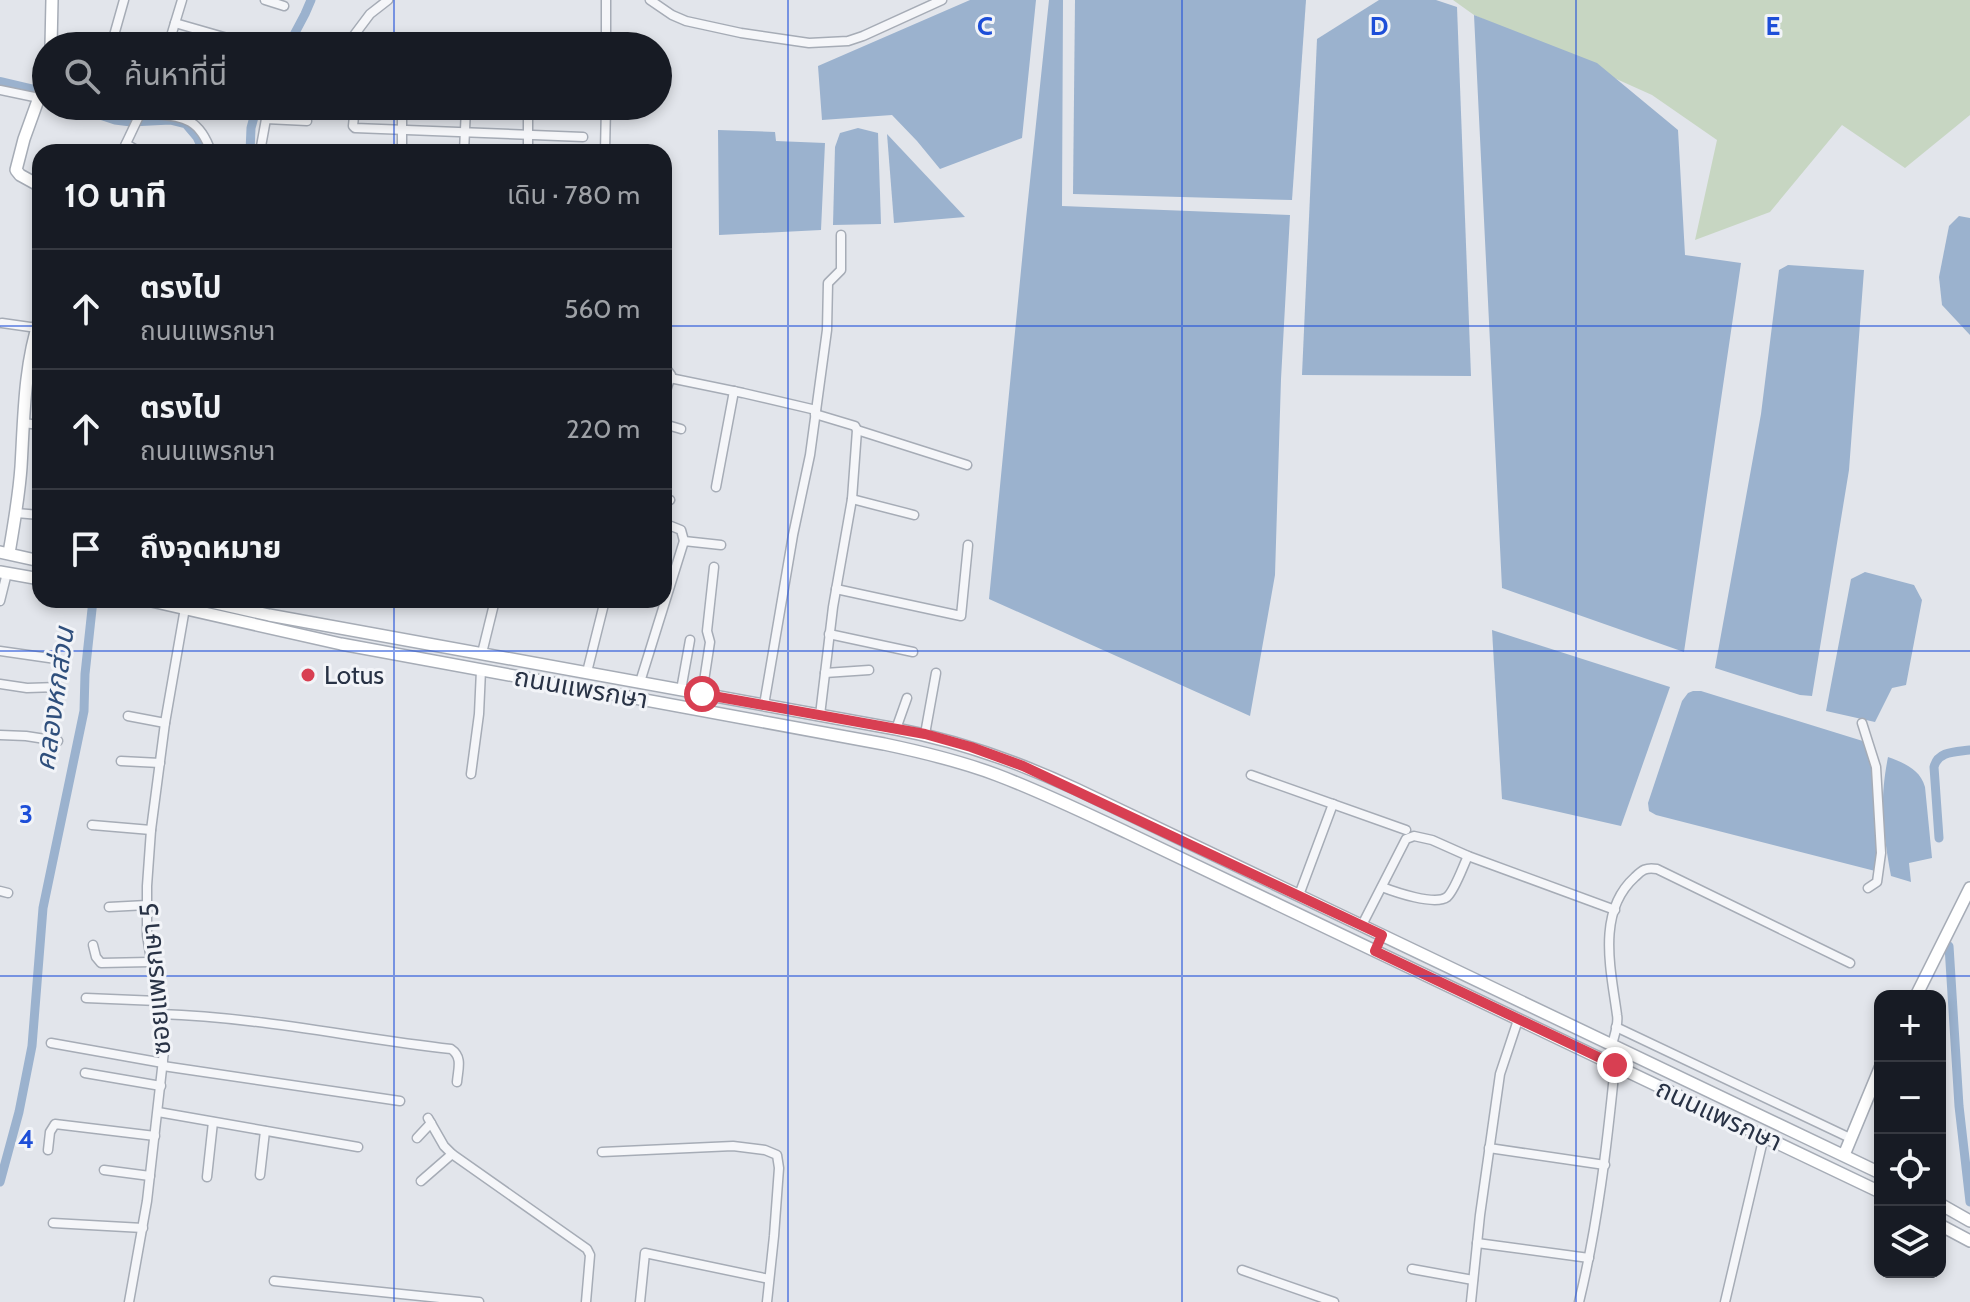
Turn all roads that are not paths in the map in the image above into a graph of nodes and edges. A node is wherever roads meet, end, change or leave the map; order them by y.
1 (52, 0) edge
2 (124, 0) edge
3 (182, 0) edge
4 (265, 0) edge
5 (388, 0) edge
6 (606, 0) edge
7 (650, 0) edge
8 (942, 0) edge
9 (284, 6) dead end
10 (175, 23) junction
11 (51, 32) edge
12 (115, 32) edge
13 (172, 32) edge
14 (206, 32) edge
15 (356, 32) edge
16 (606, 32) edge
17 (0, 90) edge
18 (32, 97) edge
19 (32, 117) edge
20 (137, 120) edge
21 (190, 120) edge
22 (266, 120) edge
23 (286, 120) edge
24 (355, 120) edge
25 (402, 120) edge
26 (466, 120) edge
27 (528, 120) edge
28 (606, 120) edge
29 (307, 121) dead end
30 (402, 131) junction
31 (465, 133) junction
32 (528, 134) junction
33 (583, 137) dead end
34 (126, 144) edge
35 (207, 144) edge
36 (261, 144) edge
37 (402, 144) edge
38 (464, 144) edge
39 (528, 144) edge
40 (605, 144) edge
41 (32, 182) edge
42 (841, 235) dead end
43 (2, 323) dead end
44 (32, 323) edge
45 (32, 367) edge
46 (27, 378) junction
47 (672, 378) edge
48 (32, 379) edge
49 (734, 391) junction
50 (816, 412) junction
51 (23, 423) junction
52 (32, 424) edge
53 (672, 426) edge
54 (681, 429) dead end
55 (857, 430) junction
56 (967, 465) dead end
57 (716, 487) dead end
58 (852, 499) junction
59 (16, 513) junction
60 (32, 514) edge
61 (914, 515) dead end
62 (672, 526) edge
63 (684, 541) junction
64 (721, 545) dead end
65 (968, 545) dead end
66 (5, 552) edge
67 (32, 559) edge
68 (714, 567) dead end
69 (3, 572) edge
70 (32, 577) edge
71 (672, 579) edge
72 (836, 589) junction
73 (0, 601) edge
74 (185, 608) joint
75 (238, 608) edge
76 (493, 608) edge
77 (603, 608) edge
78 (663, 608) edge
79 (829, 634) junction
80 (690, 640) dead end
81 (0, 651) edge
82 (913, 652) dead end
83 (482, 653) junction
84 (56, 659) dead end
85 (481, 670) junction
86 (869, 670) dead end
87 (587, 672) junction
88 (825, 673) junction
89 (936, 673) dead end
90 (640, 682) junction
91 (0, 684) edge
92 (58, 687) dead end
93 (681, 690) junction
94 (702, 694) junction
95 (907, 698) dead end
96 (764, 705) junction
97 (820, 715) junction
98 (128, 716) dead end
99 (165, 723) junction
100 (1862, 723) dead end
101 (896, 729) junction
102 (925, 734) junction
103 (0, 735) edge
104 (58, 741) dead end
105 (121, 761) dead end
106 (160, 763) junction
107 (471, 774) dead end
108 (1251, 775) dead end
109 (1333, 804) junction
110 (92, 825) dead end
111 (151, 830) junction
112 (1406, 830) dead end
113 (1468, 856) junction
114 (1382, 887) junction
115 (1868, 888) dead end
116 (1970, 888) edge
117 (1299, 895) junction
118 (147, 905) junction
119 (109, 907) dead end
120 (1615, 910) junction
121 (1362, 925) junction
122 (1382, 935) junction
123 (93, 945) dead end
124 (1375, 951) junction
125 (150, 962) junction
126 (1850, 963) dead end
127 (1919, 990) edge
128 (86, 998) dead end
129 (158, 1001) junction
130 (160, 1014) junction
131 (1518, 1020) junction
132 (1616, 1027) junction
133 (51, 1043) dead end
134 (1612, 1045) junction
135 (163, 1064) junction
136 (1615, 1065) junction
137 (85, 1073) dead end
138 (457, 1082) dead end
139 (1874, 1082) edge
140 (161, 1086) junction
141 (400, 1101) dead end
142 (158, 1112) junction
143 (213, 1122) junction
144 (265, 1131) junction
145 (155, 1136) junction
146 (1764, 1136) junction
147 (417, 1138) dead end
148 (1850, 1138) junction
149 (358, 1147) dead end
150 (1489, 1148) junction
151 (48, 1150) dead end
152 (602, 1152) dead end
153 (1844, 1155) junction
154 (450, 1157) junction
155 (1605, 1165) junction
156 (104, 1170) dead end
157 (1874, 1170) edge
158 (260, 1175) dead end
159 (150, 1176) junction
160 (207, 1177) dead end
161 (421, 1181) dead end
162 (1874, 1189) edge
163 (1944, 1206) edge
164 (1970, 1221) edge
165 (53, 1223) dead end
166 (143, 1228) junction
167 (1946, 1228) edge
168 (1970, 1241) edge
169 (1477, 1243) junction
170 (1589, 1258) junction
171 (1412, 1269) dead end
172 (1242, 1270) dead end
173 (769, 1279) junction
174 (1473, 1280) junction
175 (274, 1281) dead end
176 (129, 1302) edge
177 (479, 1302) edge
178 (586, 1302) edge
179 (640, 1302) edge
180 (767, 1302) edge
181 (1334, 1302) edge
182 (1471, 1302) edge
183 (1579, 1302) edge
184 (1725, 1302) edge

1 - 11 main road
2 - 12 street
3 - 10 street
4 - 9 street
5 - 15 street
6 - 16 street
7 - 8 street
10 - 13 street
10 - 14 street
17 - 18 street
19 - 41 main road
20 - 34 street
21 - 35 street
22 - 36 street
23 - 29 street
24 - 30 street
25 - 30 street
26 - 31 street
27 - 32 street
28 - 40 street
30 - 31 street
30 - 37 street
31 - 32 street
31 - 38 street
32 - 33 street
32 - 39 street
42 - 50 street
43 - 44 street
45 - 46 main road
46 - 48 street
46 - 51 main road
47 - 49 street
49 - 50 street
49 - 57 street
50 - 55 street
50 - 96 street
51 - 52 street
51 - 59 main road
53 - 54 street
55 - 56 street
55 - 58 street
58 - 61 street
58 - 72 street
59 - 60 street
59 - 66 main road
62 - 63 street
63 - 64 street
63 - 71 street
65 - 72 street
66 - 67 main road
68 - 94 street
69 - 70 main road
69 - 73 street
72 - 79 street
74 - 85 main road, ถนนแพรกษา
74 - 99 street, ซอยแพรกษา 5
75 - 83 main road, ถนนแพรกษา
76 - 83 street
77 - 87 street
78 - 90 street
79 - 82 street
79 - 88 street
80 - 93 street
81 - 84 street
83 - 87 main road, ถนนแพรกษา
85 - 107 street
85 - 124 main road, ถนนแพรกษา
86 - 88 street
87 - 90 main road, ถนนแพรกษา
88 - 97 street
89 - 102 street
90 - 93 main road, ถนนแพรกษา
91 - 92 street
93 - 94 main road, ถนนแพรกษา
94 - 96 main road, ถนนแพรกษา
95 - 101 street
96 - 97 main road, ถนนแพรกษา
97 - 101 main road, ถนนแพรกษา
98 - 99 street
99 - 106 street, ซอยแพรกษา 5
100 - 115 street
101 - 102 main road, ถนนแพรกษา
102 - 117 main road, ถนนแพรกษา
103 - 104 street
105 - 106 street
106 - 111 street, ซอยแพรกษา 5
108 - 109 street
109 - 112 street
109 - 117 street
110 - 111 street
111 - 118 street, ซอยแพรกษา 5
113 - 114 street
113 - 114 street
113 - 120 street
114 - 121 street
116 - 127 main road
117 - 121 main road, ถนนแพรกษา
118 - 119 street
118 - 125 street, ซอยแพรกษา 5
120 - 126 street
120 - 132 street
121 - 122 main road, ถนนแพรกษา
122 - 124 main road
122 - 134 main road, ถนนแพรกษา
123 - 125 street
124 - 131 main road, ถนนแพรกษา
125 - 129 street, ซอยแพรกษา 5
128 - 129 street
129 - 130 street, ซอยแพรกษา 5
130 - 135 street, ซอยแพรกษา 5
130 - 138 street
131 - 136 main road, ถนนแพรกษา
131 - 150 street
132 - 134 street
132 - 148 street
133 - 135 street
134 - 153 main road, ถนนแพรกษา
135 - 140 street, ซอยแพรกษา 5
135 - 141 street
136 - 146 main road, ถนนแพรกษา
136 - 155 street
137 - 140 street
139 - 148 main road
140 - 142 street, ซอยแพรกษา 5
142 - 143 street
142 - 145 street, ซอยแพรกษา 5
143 - 144 street
143 - 160 street
144 - 149 street
144 - 158 street
145 - 151 street
145 - 159 street, ซอยแพรกษา 5
146 - 162 main road, ถนนแพรกษา
146 - 184 street
147 - 154 street
148 - 153 main road
150 - 155 street
150 - 169 street
152 - 173 street
153 - 157 main road, ถนนแพรกษา
154 - 161 street
154 - 178 street
155 - 170 street
156 - 159 street
159 - 166 street, ซอยแพรกษา 5
163 - 164 main road
165 - 166 street
166 - 176 street, ซอยแพรกษา 5
167 - 168 main road
169 - 170 street
169 - 174 street
170 - 183 street
171 - 174 street
172 - 181 street
173 - 179 street
173 - 180 street
174 - 182 street
175 - 177 street

